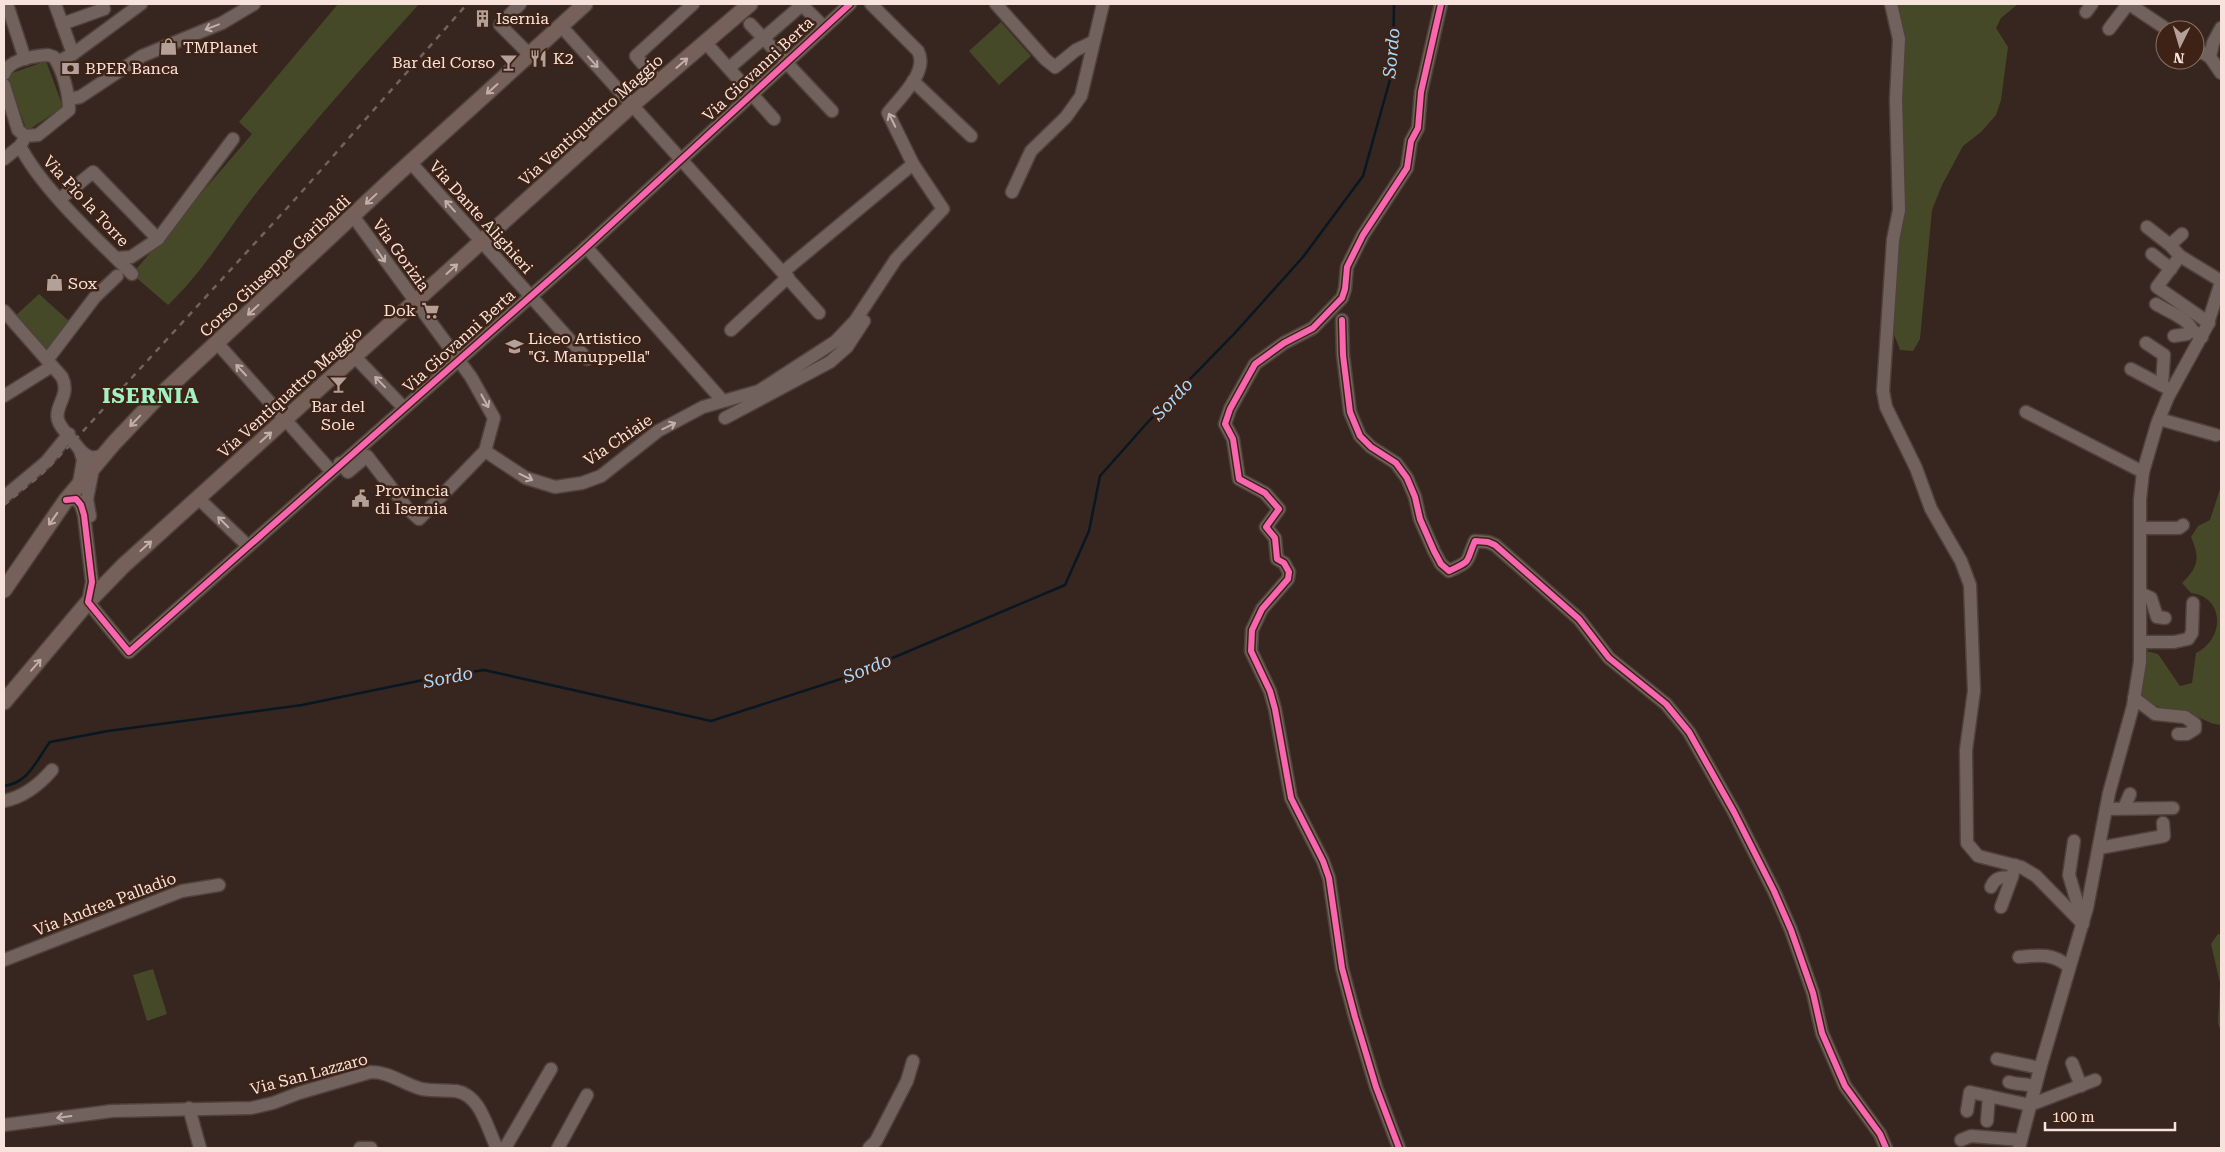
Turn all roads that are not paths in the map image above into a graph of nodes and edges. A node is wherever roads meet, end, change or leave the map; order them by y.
1 (7, 4) edge
2 (55, 4) edge
3 (102, 4) edge
4 (141, 4) edge
5 (254, 4) edge
6 (520, 4) edge
7 (585, 4) edge
8 (694, 4) edge
9 (750, 4) edge
10 (802, 4) edge
11 (850, 4) edge
12 (871, 4) edge
13 (996, 4) edge
14 (1102, 4) edge
15 (1441, 4) edge
16 (1891, 4) edge
17 (2128, 4) edge
18 (4, 19) edge
19 (2155, 22) edge
20 (62, 24) junction
21 (750, 24) dead end
22 (561, 26) junction
23 (824, 27) junction
24 (2221, 28) edge
25 (2109, 29) dead end
26 (764, 38) junction
27 (705, 42) junction
28 (1093, 42) junction
29 (73, 54) junction
30 (2205, 54) edge
31 (528, 57) junction
32 (2210, 57) junction
33 (22, 60) junction
34 (57, 62) junction
35 (787, 62) junction
36 (729, 68) junction
37 (2221, 73) edge
38 (4, 74) edge
39 (913, 81) junction
40 (658, 82) junction
41 (4, 85) edge
42 (752, 94) junction
43 (69, 99) junction
44 (631, 106) junction
45 (832, 111) dead end
46 (774, 119) dead end
47 (971, 136) dead end
48 (234, 139) dead end
49 (22, 141) junction
50 (4, 159) edge
51 (681, 160) junction
52 (411, 163) junction
53 (913, 164) junction
54 (1012, 192) dead end
55 (60, 199) junction
56 (353, 216) junction
57 (2147, 226) dead end
58 (2182, 234) dead end
59 (158, 239) junction
60 (482, 243) junction
61 (2170, 245) junction
62 (586, 247) junction
63 (2152, 254) dead end
64 (2180, 256) junction
65 (117, 258) junction
66 (2171, 269) junction
67 (132, 274) dead end
68 (786, 274) junction
69 (116, 276) dead end
70 (2221, 282) edge
71 (530, 296) junction
72 (870, 300) junction
73 (415, 303) junction
74 (2156, 304) dead end
75 (4, 311) edge
76 (819, 312) dead end
77 (1342, 320) dead end
78 (2209, 323) junction
79 (731, 330) dead end
80 (2197, 333) junction
81 (2174, 336) dead end
82 (2146, 343) dead end
83 (218, 344) junction
84 (355, 357) junction
85 (587, 359) dead end
86 (459, 361) junction
87 (50, 363) junction
88 (2131, 369) dead end
89 (2147, 372) dead end
90 (2166, 385) junction
91 (4, 396) edge
92 (722, 400) junction
93 (404, 408) junction
94 (2026, 412) dead end
95 (725, 418) dead end
96 (286, 419) junction
97 (2159, 419) junction
98 (69, 434) junction
99 (2216, 435) dead end
100 (80, 450) junction
101 (485, 450) junction
102 (99, 461) junction
103 (336, 467) junction
104 (2143, 472) junction
105 (78, 487) junction
106 (4, 497) edge
107 (198, 498) junction
108 (66, 500) junction
109 (2183, 525) dead end
110 (2140, 528) junction
111 (248, 546) junction
112 (123, 566) junction
113 (4, 590) edge
114 (2140, 593) junction
115 (88, 602) junction
116 (2193, 603) dead end
117 (2165, 618) dead end
118 (2140, 642) junction
119 (2134, 698) junction
120 (4, 702) edge
121 (2178, 734) dead end
122 (52, 770) dead end
123 (2130, 794) dead end
124 (4, 801) edge
125 (2124, 808) junction
126 (2173, 808) dead end
127 (2106, 809) junction
128 (2163, 823) dead end
129 (2074, 841) dead end
130 (2099, 848) junction
131 (2062, 858) dead end
132 (2014, 871) junction
133 (2069, 875) junction
134 (219, 885) dead end
135 (1991, 887) dead end
136 (2001, 907) dead end
137 (2083, 923) junction
138 (2020, 958) dead end
139 (4, 960) edge
140 (2069, 966) junction
141 (1996, 1059) dead end
142 (913, 1061) dead end
143 (2072, 1063) dead end
144 (2040, 1068) junction
145 (551, 1069) dead end
146 (2020, 1069) dead end
147 (2095, 1080) dead end
148 (2009, 1082) dead end
149 (2032, 1085) junction
150 (2081, 1086) junction
151 (587, 1095) dead end
152 (1989, 1096) junction
153 (2030, 1105) junction
154 (189, 1108) junction
155 (1967, 1111) dead end
156 (1987, 1121) dead end
157 (4, 1125) edge
158 (1961, 1140) dead end
159 (2020, 1144) edge
160 (200, 1148) edge
161 (360, 1148) edge
162 (371, 1148) edge
163 (497, 1148) edge
164 (505, 1148) edge
165 (558, 1148) edge
166 (869, 1148) edge
167 (1399, 1148) edge
168 (1886, 1148) edge

1 - 33 street
2 - 20 street
3 - 20 street
4 - 29 street
5 -> 43 street
6 - 31 street
7 - 22 main road, Corso Giuseppe Garibaldi
8 - 40 street
9 - 27 main road, Via Ventiquattro Maggio
10 - 23 street
10 - 26 street
11 - 23 street, Via Giovanni Berta
12 - 39 street
13 - 28 street
14 - 28 street
15 - 167 street
16 - 132 street
17 - 19 street
17 - 25 street
18 - 33 street
20 - 29 street
21 - 26 street
22 - 31 main road, Corso Giuseppe Garibaldi
22 -> 44 street
23 - 35 street, Via Giovanni Berta
24 - 32 street
26 - 35 street
26 - 36 street
27 - 36 street
40 -> 27 main road, Via Ventiquattro Maggio
28 - 54 street
29 - 34 street
30 - 32 street
31 -> 52 main road, Corso Giuseppe Garibaldi
32 - 37 street
33 - 34 street
33 - 38 street
34 - 43 street
35 - 42 street, Via Giovanni Berta
35 - 45 street
36 - 42 street
39 - 47 street
53 -> 39 street
40 - 44 main road, Via Ventiquattro Maggio
41 - 49 street, Via Pio la Torre
42 - 46 street
42 - 51 street, Via Giovanni Berta
43 - 49 street
44 - 51 street
44 - 60 main road, Via Ventiquattro Maggio
48 - 59 street
49 - 50 street
49 - 55 street, Via Pio la Torre
51 - 62 street, Via Giovanni Berta
51 - 68 street
52 -> 56 main road, Corso Giuseppe Garibaldi
60 -> 52 street, Via Dante Alighieri
53 - 68 street
53 - 72 street
55 - 59 street
55 - 65 street, Via Pio la Torre
56 -> 73 street, Via Gorizia
56 -> 83 main road, Corso Giuseppe Garibaldi
57 - 61 street
58 - 61 street
59 - 65 street
60 - 71 street, Via Dante Alighieri
73 -> 60 main road, Via Ventiquattro Maggio
61 - 64 street
62 - 71 street, Via Giovanni Berta
62 - 92 street
63 - 66 street
64 - 66 street
64 - 70 street
65 - 67 street, Via Pio la Torre
66 - 78 street
68 - 76 street
68 - 79 street
69 - 87 street
70 - 78 street
71 - 85 street, Via Dante Alighieri
71 - 86 street, Via Giovanni Berta
72 - 92 street, Via Chiaie
72 - 95 street
73 - 84 main road, Via Ventiquattro Maggio
73 - 86 street, Via Gorizia
74 - 80 street
75 - 87 street
77 - 168 street
78 - 80 street
80 - 81 street
80 - 90 street
82 - 90 street
96 -> 83 street
83 -> 102 main road, Corso Giuseppe Garibaldi
93 -> 84 street
84 - 96 main road, Via Ventiquattro Maggio
86 - 93 street, Via Giovanni Berta
86 -> 101 street, Via Gorizia
87 - 91 street
87 - 98 street
88 - 90 street
89 - 90 street
90 - 97 street
101 -> 92 street, Via Chiaie
93 - 103 street, Via Giovanni Berta
94 - 104 street
96 - 103 street
107 -> 96 main road, Via Ventiquattro Maggio
97 - 99 street
97 - 104 street
98 - 100 street
98 - 106 street
100 - 102 street
100 - 105 street
101 - 103 street
102 - 105 main road, Corso Giuseppe Garibaldi
102 - 112 street
103 - 111 street, Via Giovanni Berta
104 - 110 street
105 - 108 main road, Corso Giuseppe Garibaldi
111 -> 107 street
112 -> 107 main road, Via Ventiquattro Maggio
108 -> 113 main road, Corso Giuseppe Garibaldi
108 - 115 street
109 - 110 street
110 - 114 street
111 - 115 street, Via Giovanni Berta
112 - 115 main road, Via Ventiquattro Maggio
114 - 117 street
114 - 118 street
120 -> 115 main road, Via Ventiquattro Maggio
116 - 118 street
118 - 119 street
119 - 121 street
119 - 127 street
122 - 124 street
123 - 125 street
125 - 126 street
125 - 127 street
127 - 130 street
128 - 130 street
129 - 133 street
130 - 137 street
131 - 133 street
132 - 135 street
132 - 136 street
132 - 137 street
133 - 137 street
134 - 139 street, Via Andrea Palladio
137 - 140 street
138 - 140 street
140 - 144 street
141 - 144 street
142 - 166 street
143 - 150 street
144 - 149 street
145 - 164 street
146 - 149 street
147 - 150 street
148 - 149 street
149 - 153 street
150 - 153 street
151 - 165 street
152 - 153 street
152 - 155 street
152 - 156 street
153 - 159 street
154 -> 157 street, Via San Lazzaro
154 - 160 street
154 - 163 street, Via San Lazzaro
158 - 159 street
161 - 162 street

